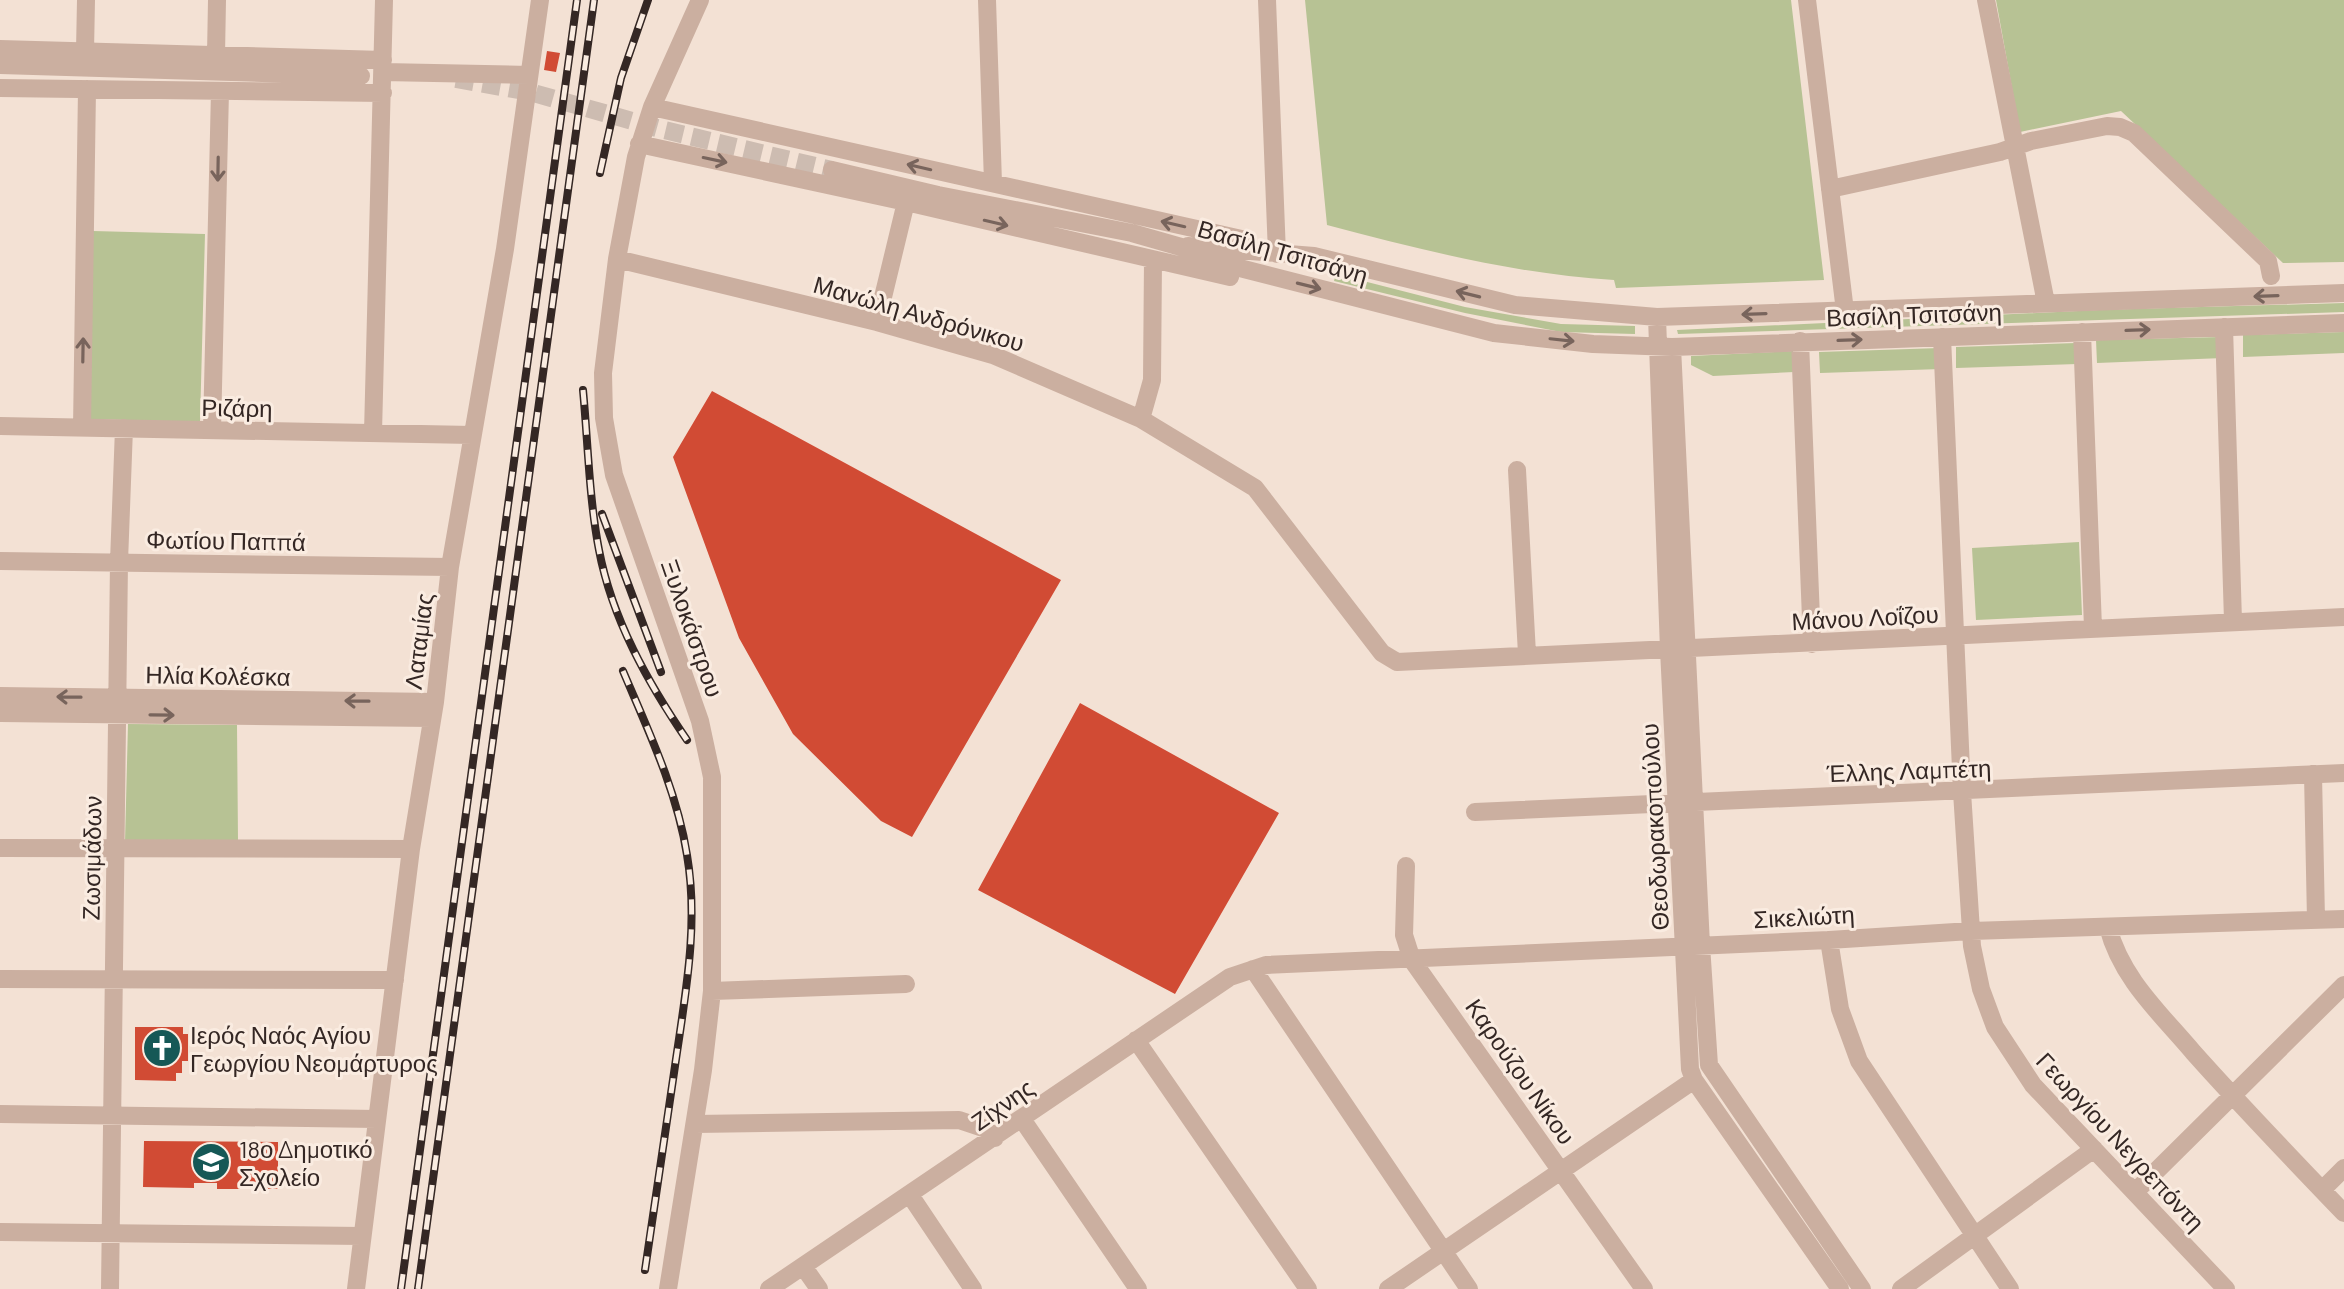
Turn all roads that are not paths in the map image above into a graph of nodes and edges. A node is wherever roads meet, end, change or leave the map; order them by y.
1 (86, 0) edge
2 (217, 0) edge
3 (384, 0) edge
4 (540, 0) edge
5 (700, 0) edge
6 (987, 0) edge
7 (1267, 0) edge
8 (1807, 0) edge
9 (1986, 0) edge
10 (85, 51) junction
11 (216, 55) junction
12 (2, 62) edge
13 (383, 66) junction
14 (529, 75) junction
15 (361, 76) dead end
16 (0, 88) edge
17 (87, 89) junction
18 (220, 91) junction
19 (383, 93) junction
20 (652, 107) junction
21 (639, 144) junction
22 (2015, 147) junction
23 (832, 170) tunnel mouth
24 (993, 183) junction
25 (1830, 189) junction
26 (906, 202) junction
27 (1181, 247) junction
28 (1277, 249) junction
29 (617, 259) junction
30 (1153, 260) junction
31 (1270, 276) junction
32 (2271, 276) dead end
33 (2344, 293) edge
34 (2046, 303) junction
35 (1845, 311) junction
36 (1657, 317) junction
37 (877, 322) junction
38 (2344, 323) edge
39 (2224, 327) junction
40 (2082, 332) junction
41 (1942, 337) junction
42 (1800, 341) junction
43 (1665, 347) junction
44 (1141, 419) junction
45 (0, 426) edge
46 (82, 428) junction
47 (124, 428) junction
48 (212, 430) junction
49 (373, 433) junction
50 (472, 435) junction
51 (1517, 470) dead end
52 (0, 561) edge
53 (119, 562) junction
54 (450, 567) junction
55 (2344, 617) edge
56 (2233, 621) junction
57 (2093, 628) junction
58 (1954, 637) junction
59 (1812, 644) junction
60 (1678, 650) junction
61 (1527, 654) junction
62 (1389, 658) joint
63 (0, 696) edge
64 (117, 706) junction
65 (433, 710) junction
66 (0, 713) edge
67 (2344, 773) edge
68 (2313, 774) junction
69 (1962, 792) junction
70 (1686, 803) junction
71 (1475, 812) dead end
72 (0, 848) edge
73 (115, 848) junction
74 (411, 849) junction
75 (1406, 866) dead end
76 (2344, 919) edge
77 (2316, 920) junction
78 (2108, 927) junction
79 (1971, 931) junction
80 (1829, 940) junction
81 (1692, 946) junction
82 (1412, 960) junction
83 (1260, 967) junction
84 (0, 979) edge
85 (114, 980) junction
86 (395, 980) junction
87 (906, 984) dead end
88 (2344, 985) edge
89 (712, 991) junction
90 (1136, 1040) junction
91 (1694, 1080) junction
92 (2232, 1095) junction
93 (0, 1114) edge
94 (112, 1116) junction
95 (377, 1119) junction
96 (1022, 1119) junction
97 (695, 1124) junction
98 (995, 1138) junction
99 (2094, 1149) junction
100 (2344, 1168) edge
101 (1562, 1171) junction
102 (2322, 1190) junction
103 (2135, 1192) junction
104 (910, 1195) junction
105 (2344, 1213) edge
106 (0, 1232) edge
107 (111, 1233) junction
108 (362, 1236) junction
109 (1975, 1236) junction
110 (1444, 1251) junction
111 (803, 1266) junction
112 (674, 1288) edge
113 (2221, 1288) edge
114 (110, 1289) edge
115 (356, 1289) edge
116 (769, 1289) edge
117 (819, 1289) edge
118 (973, 1289) edge
119 (1138, 1289) edge
120 (1308, 1289) edge
121 (1388, 1289) edge
122 (1469, 1289) edge
123 (1644, 1289) edge
124 (1840, 1289) edge
125 (1862, 1289) edge
126 (1901, 1289) edge
127 (2010, 1289) edge

1 - 10 street
2 - 11 street
3 - 13 street
4 - 14 street, Λαταμίας
5 - 20 street, Ξυλοκάστρου
6 - 24 street
7 - 28 street
8 - 25 street
9 - 22 street
10 - 11 street
10 - 12 street
11 - 13 street
12 - 15 street
13 - 14 street
13 - 19 street
14 - 50 street, Λαταμίας
16 - 17 street
17 - 18 street
46 -> 17 street
18 - 19 street
18 -> 48 street
19 - 49 street
20 - 21 street, Ξυλοκάστρου
24 -> 20 street, Βασίλη Τσιτσάνη
21 -> 26 street
21 - 29 street, Ξυλοκάστρου
22 - 25 street
22 - 32 street
22 - 34 street
23 - 27 street
28 -> 24 street, Βασίλη Τσιτσάνη
25 - 35 street
26 -> 30 street
26 - 37 street
27 - 28 street, Βασίλη Τσιτσάνη
27 - 31 street, Βασίλη Τσιτσάνη
36 -> 28 street, Βασίλη Τσιτσάνη
29 - 37 street, Μανώλη Ανδρόνικου
29 - 89 street, Ξυλοκάστρου
30 - 31 street
30 - 44 street
31 -> 43 street, Βασίλη Τσιτσάνη
33 -> 34 street, Βασίλη Τσιτσάνη
34 - 35 street, Βασίλη Τσιτσάνη
35 -> 36 street, Βασίλη Τσιτσάνη
36 - 43 street
37 - 44 street, Μανώλη Ανδρόνικου
38 - 39 street, Βασίλη Τσιτσάνη
40 -> 39 street, Βασίλη Τσιτσάνη
39 - 56 street
40 - 41 street, Βασίλη Τσιτσάνη
40 - 57 street
42 -> 41 street, Βασίλη Τσιτσάνη
41 - 58 street, Γεωργίου Νεγρεπόντη
42 - 43 street, Βασίλη Τσιτσάνη
42 - 59 street
43 - 60 street
44 - 62 street, Μανώλη Ανδρόνικου
45 - 46 street, Ριζάρη
46 - 47 street, Ριζάρη
47 - 48 street, Ριζάρη
47 - 53 street, Ζωσιμάδων
48 - 49 street, Ριζάρη
49 - 50 street, Ριζάρη
50 - 54 street, Λαταμίας
51 - 61 street
52 - 53 street, Φωτίου Παππά
53 - 54 street, Φωτίου Παππά
53 - 64 street, Ζωσιμάδων
54 - 65 street, Λαταμίας
55 - 56 street, Μάνου Λοΐζου
56 - 57 street, Μάνου Λοΐζου
57 - 58 street, Μάνου Λοΐζου
58 - 59 street, Μάνου Λοΐζου
58 - 69 street, Γεωργίου Νεγρεπόντη
59 - 60 street, Μάνου Λοΐζου
60 - 61 street, Μάνου Λοΐζου
60 - 70 street
61 - 62 street, Μάνου Λοΐζου
64 -> 63 street, Ηλία Κολέσκα
64 - 65 street, Ηλία Κολέσκα
64 - 66 street, Ηλία Κολέσκα
64 - 73 street, Ζωσιμάδων
65 - 74 street, Λαταμίας
67 - 68 street, Έλλης Λαμπέτη
68 - 69 street, Έλλης Λαμπέτη
68 - 77 street
69 - 70 street, Έλλης Λαμπέτη
69 - 79 street, Γεωργίου Νεγρεπόντη
70 - 71 street, Έλλης Λαμπέτη
70 - 81 street
72 - 73 street
73 - 74 street
73 - 85 street, Ζωσιμάδων
74 - 86 street, Λαταμίας
75 - 82 street, Καρούζου Νίκου
76 - 77 street, Σικελιώτη
77 - 78 street, Σικελιώτη
78 - 79 street, Σικελιώτη
78 - 92 street
79 - 80 street, Σικελιώτη
79 - 99 street, Γεωργίου Νεγρεπόντη
80 - 81 street, Σικελιώτη
80 - 109 street
81 - 82 street, Σικελιώτη
81 - 91 street, Θεοδωρακοπούλου
81 - 125 street
82 - 83 street, Σικελιώτη
82 - 101 street, Καρούζου Νίκου
83 - 90 street, Ζίχνης
83 - 110 street
84 - 85 street
85 - 86 street
85 - 94 street, Ζωσιμάδων
86 - 95 street, Λαταμίας
87 - 89 street
88 - 92 street
89 - 97 street, Ξυλοκάστρου
90 - 96 street, Ζίχνης
90 - 120 street
91 - 101 street
91 - 124 street, Θεοδωρακοπούλου
92 - 102 street
92 - 103 street
93 - 94 street
94 - 95 street
94 - 107 street, Ζωσιμάδων
95 - 108 street, Λαταμίας
96 - 98 street, Ζίχνης
96 - 119 street
97 - 98 street
97 - 112 street, Ξυλοκάστρου
98 - 104 street, Ζίχνης
99 - 103 street, Γεωργίου Νεγρεπόντη
99 - 109 street
100 - 102 street
101 - 110 street
101 - 123 street, Καρούζου Νίκου
102 - 105 street
103 - 113 street, Γεωργίου Νεγρεπόντη
104 - 111 street, Ζίχνης
104 - 118 street
106 - 107 street
107 - 108 street
107 - 114 street, Ζωσιμάδων
108 - 115 street, Λαταμίας
109 - 126 street
109 - 127 street
110 - 121 street
110 - 122 street
111 - 116 street, Ζίχνης
111 - 117 street

